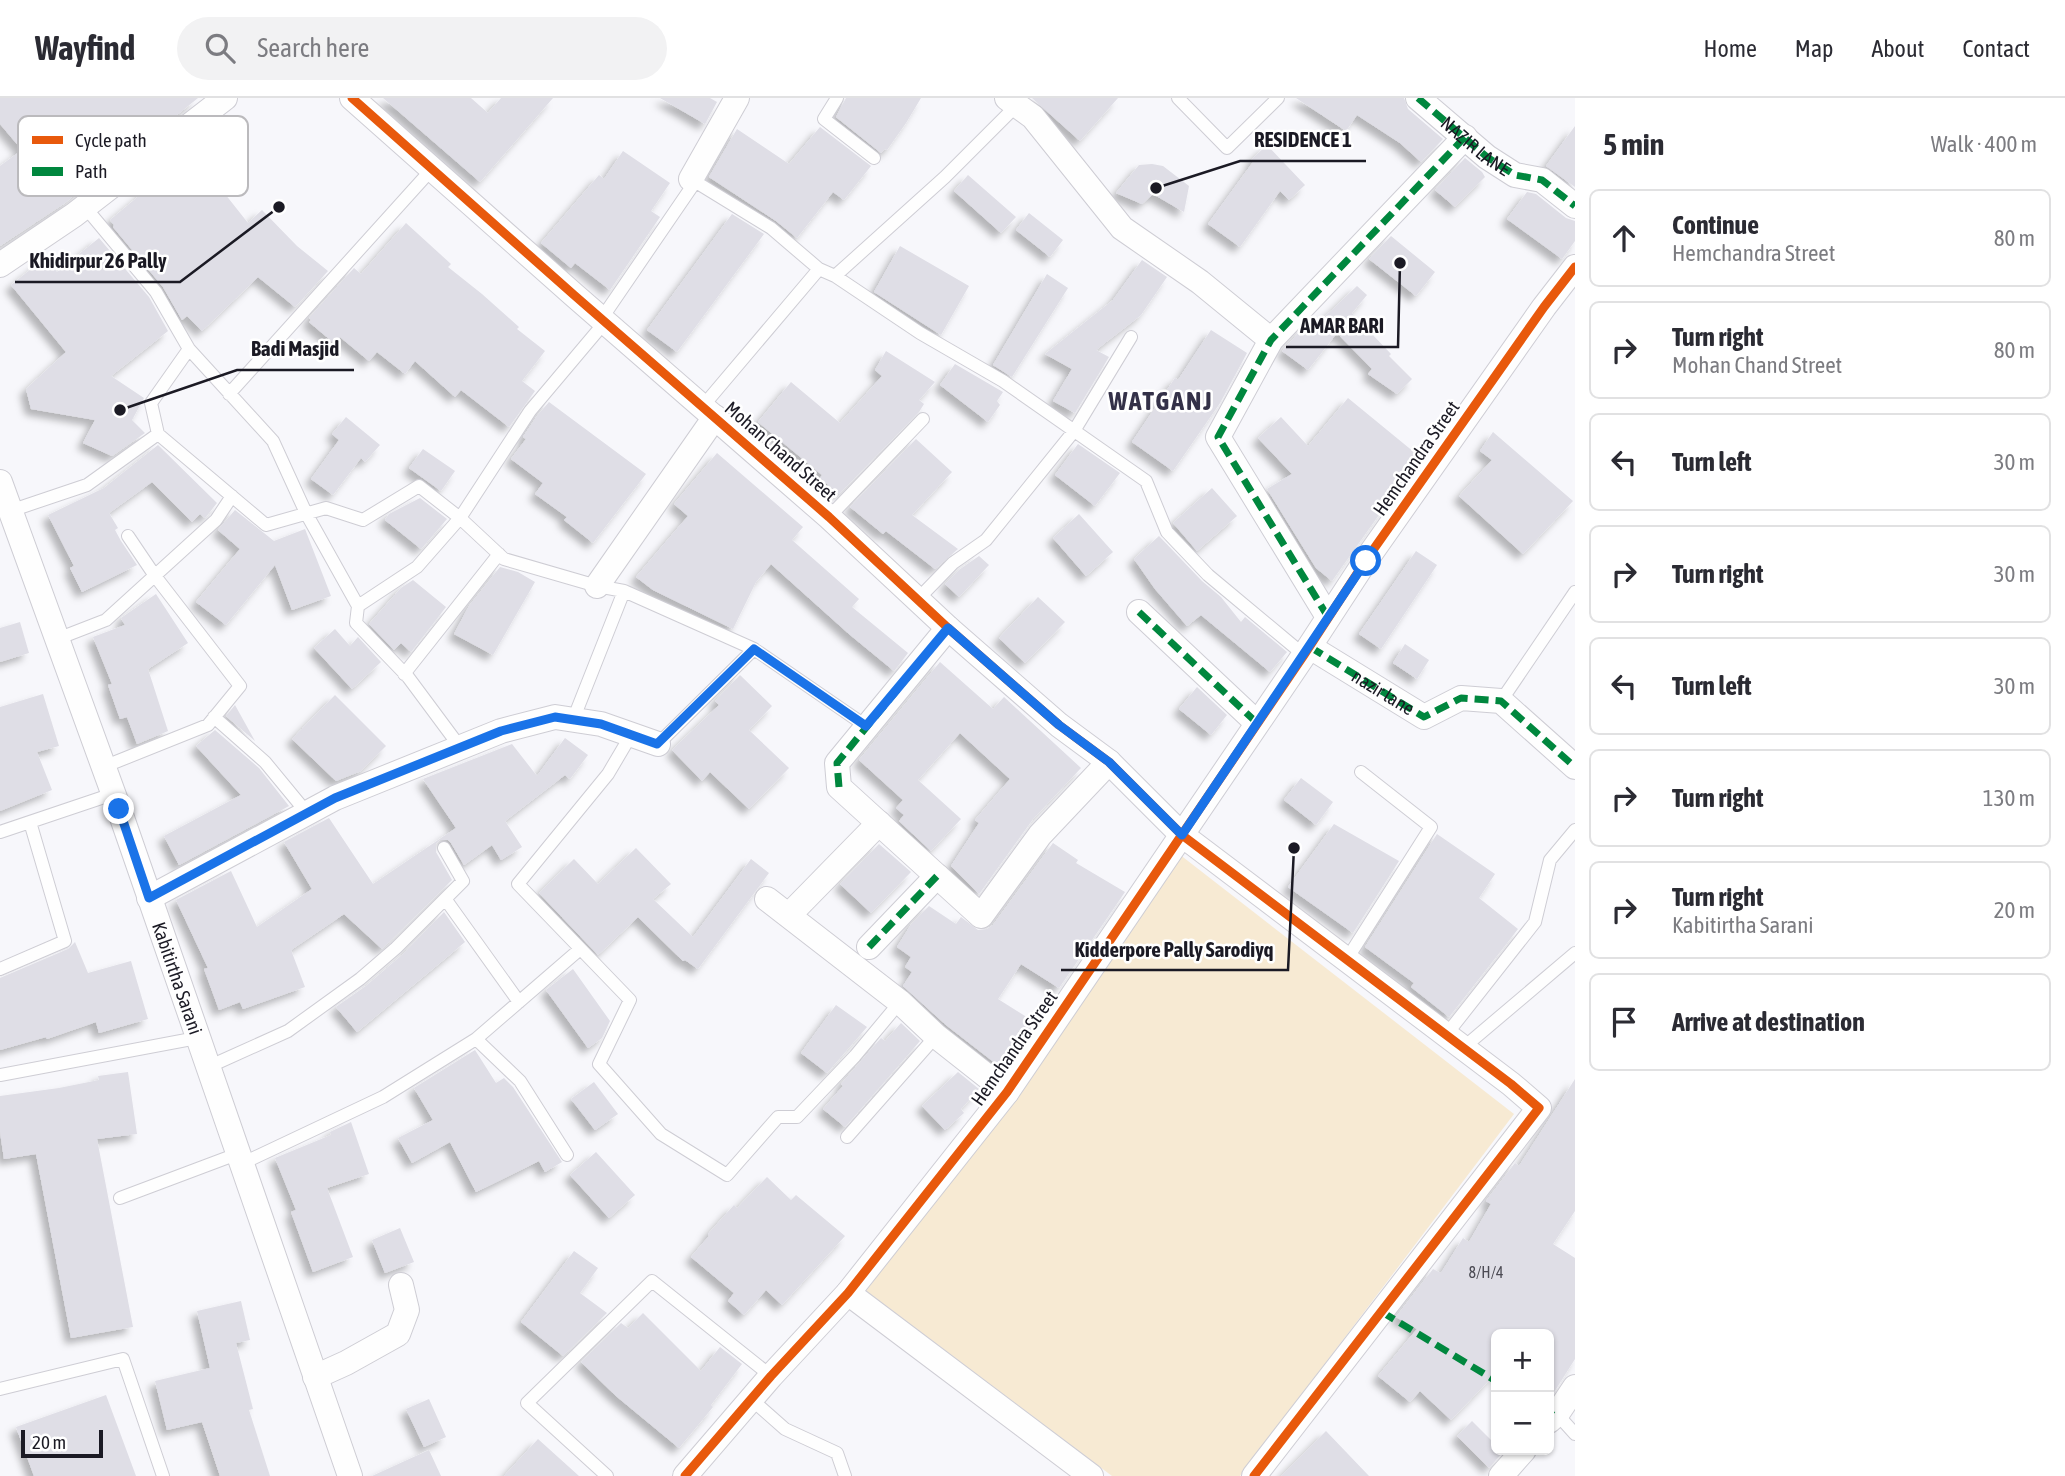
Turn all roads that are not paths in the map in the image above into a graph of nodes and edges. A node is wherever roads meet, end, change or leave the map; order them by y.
1 (226, 98) edge
2 (352, 98) edge
3 (737, 98) edge
4 (837, 98) edge
5 (1178, 98) edge
6 (1278, 98) edge
7 (1418, 98) edge
8 (1012, 102) edge
9 (203, 116) edge
10 (1465, 137) junction
11 (874, 158) dead end
12 (432, 169) junction
13 (691, 179) junction
14 (99, 196) edge
15 (1575, 206) edge
16 (85, 207) junction
17 (0, 265) edge
18 (1575, 267) edge
19 (819, 269) junction
20 (835, 276) junction
21 (603, 320) junction
22 (1130, 337) dead end
23 (1271, 340) junction
24 (189, 349) junction
25 (229, 394) junction
26 (709, 412) junction
27 (923, 419) dead end
28 (1074, 431) junction
29 (158, 434) junction
30 (0, 482) edge
31 (232, 496) junction
32 (306, 513) junction
33 (829, 517) junction
34 (460, 518) junction
35 (12, 526) junction
36 (128, 536) dead end
37 (499, 554) junction
38 (155, 576) junction
39 (597, 586) junction
40 (624, 591) junction
41 (1575, 593) edge
42 (919, 598) junction
43 (358, 606) junction
44 (1139, 612) dead end
45 (1328, 617) junction
46 (948, 628) junction
47 (57, 639) junction
48 (754, 649) junction
49 (1307, 651) junction
50 (404, 674) junction
51 (1501, 701) junction
52 (214, 717) junction
53 (573, 720) junction
54 (1257, 723) junction
55 (866, 726) junction
56 (631, 735) junction
57 (657, 744) joint
58 (460, 747) junction
59 (1109, 762) junction
60 (103, 767) junction
61 (1575, 767) edge
62 (1361, 772) dead end
63 (113, 794) junction
64 (307, 813) junction
65 (30, 822) junction
66 (879, 823) junction
67 (1575, 830) edge
68 (0, 832) edge
69 (1182, 835) junction
70 (444, 848) dead end
71 (937, 876) junction
72 (149, 898) junction
73 (767, 899) dead end
74 (446, 900) junction
75 (789, 915) junction
76 (869, 947) dead end
77 (579, 950) junction
78 (1575, 953) edge
79 (1347, 959) junction
80 (0, 969) edge
81 (519, 1002) junction
82 (901, 1002) junction
83 (936, 1036) junction
84 (197, 1038) junction
85 (476, 1039) junction
86 (1455, 1041) junction
87 (208, 1068) junction
88 (0, 1075) edge
89 (1007, 1092) junction
90 (847, 1136) dead end
91 (567, 1155) dead end
92 (239, 1159) junction
93 (120, 1198) dead end
94 (401, 1285) dead end
95 (848, 1293) junction
96 (771, 1376) junction
97 (315, 1377) junction
98 (1575, 1387) edge
99 (0, 1388) edge
100 (751, 1399) junction
101 (1554, 1416) edge
102 (1554, 1418) edge
103 (1575, 1434) edge
104 (1520, 1455) edge
105 (1087, 1475) edge
106 (163, 1476) edge
107 (350, 1476) edge
108 (607, 1476) edge
109 (685, 1476) edge
110 (845, 1476) edge
111 (1254, 1476) edge
112 (1502, 1476) edge

1 - 9 street
2 - 12 street, Mohan Chand Street
3 - 13 street
4 - 11 lane
5 - 6 lane
7 - 10 street, NAZIR LANE
8 - 20 lane
8 - 23 street
10 - 15 street, NAZIR LANE
10 - 23 street
12 - 21 street, Mohan Chand Street
12 - 25 lane
13 - 19 lane
13 - 21 lane
14 - 16 street
16 - 17 street
16 - 24 lane
18 - 45 street, Hemchandra Street
19 - 20 lane
19 - 26 lane
20 - 28 lane
21 - 26 street, Mohan Chand Street
21 - 34 lane
22 - 28 lane
23 - 45 street
24 - 25 lane
24 - 29 lane
25 - 32 lane
26 - 33 street, Mohan Chand Street
26 - 39 street
27 - 33 lane
28 - 42 lane
28 - 49 lane
29 - 31 lane
29 - 35 lane
30 - 35 street, Kabitirtha Sarani
31 - 32 lane
31 - 38 lane
32 - 34 lane
32 - 43 lane
33 - 42 street, Mohan Chand Street
34 - 37 lane
34 - 43 lane
35 - 47 street, Kabitirtha Sarani
36 - 38 lane
37 - 39 lane
37 - 50 lane
38 - 47 lane
38 - 52 lane
39 - 40 lane
40 - 48 lane
40 - 53 lane
41 - 51 lane
42 - 46 street, Mohan Chand Street
43 - 50 lane
44 - 54 street
45 - 49 street, Hemchandra Street
46 - 55 street
46 - 59 street, Mohan Chand Street
47 - 60 street, Kabitirtha Sarani
48 - 55 lane
48 - 57 lane
49 - 51 street, nazir lane
49 - 54 street, Hemchandra Street
50 - 58 lane
51 - 61 street
52 - 60 lane
52 - 64 lane
53 - 56 street
53 - 58 street
54 - 69 street, Hemchandra Street
55 - 66 street
56 - 57 street
56 - 77 lane
58 - 64 street
59 - 69 street, Mohan Chand Street
59 - 71 street
60 - 63 street, Kabitirtha Sarani
62 - 79 lane
63 - 65 lane
63 - 72 street, Kabitirtha Sarani
64 - 72 street
65 - 68 lane
65 - 80 lane
66 - 71 street
66 - 75 street
67 - 86 lane
69 - 79 street, Mohan Chand Street
69 - 89 street, Hemchandra Street
70 - 74 lane
71 - 76 street
72 - 84 street, Kabitirtha Sarani
73 - 75 street
74 - 81 lane
74 - 87 lane
75 - 82 street
77 - 81 lane
77 - 82 lane
78 - 86 lane
79 - 86 street, Mohan Chand Street
81 - 85 lane
82 - 83 street
83 - 89 street
83 - 90 lane
84 - 87 street, Kabitirtha Sarani
84 - 88 lane
85 - 91 lane
85 - 92 lane
86 - 111 street, Mohan Chand Street
87 - 92 street, Kabitirtha Sarani
89 - 95 street, Hemchandra Street
92 - 93 lane
92 - 97 street, Kabitirtha Sarani
94 - 97 street
95 - 96 street, Hemchandra Street
95 - 105 street
96 - 100 street, Hemchandra Street
96 - 108 lane
97 - 107 street, Kabitirtha Sarani
98 - 101 street
99 - 106 lane
100 - 109 street, Hemchandra Street
100 - 110 lane
102 - 103 lane
104 - 112 street

